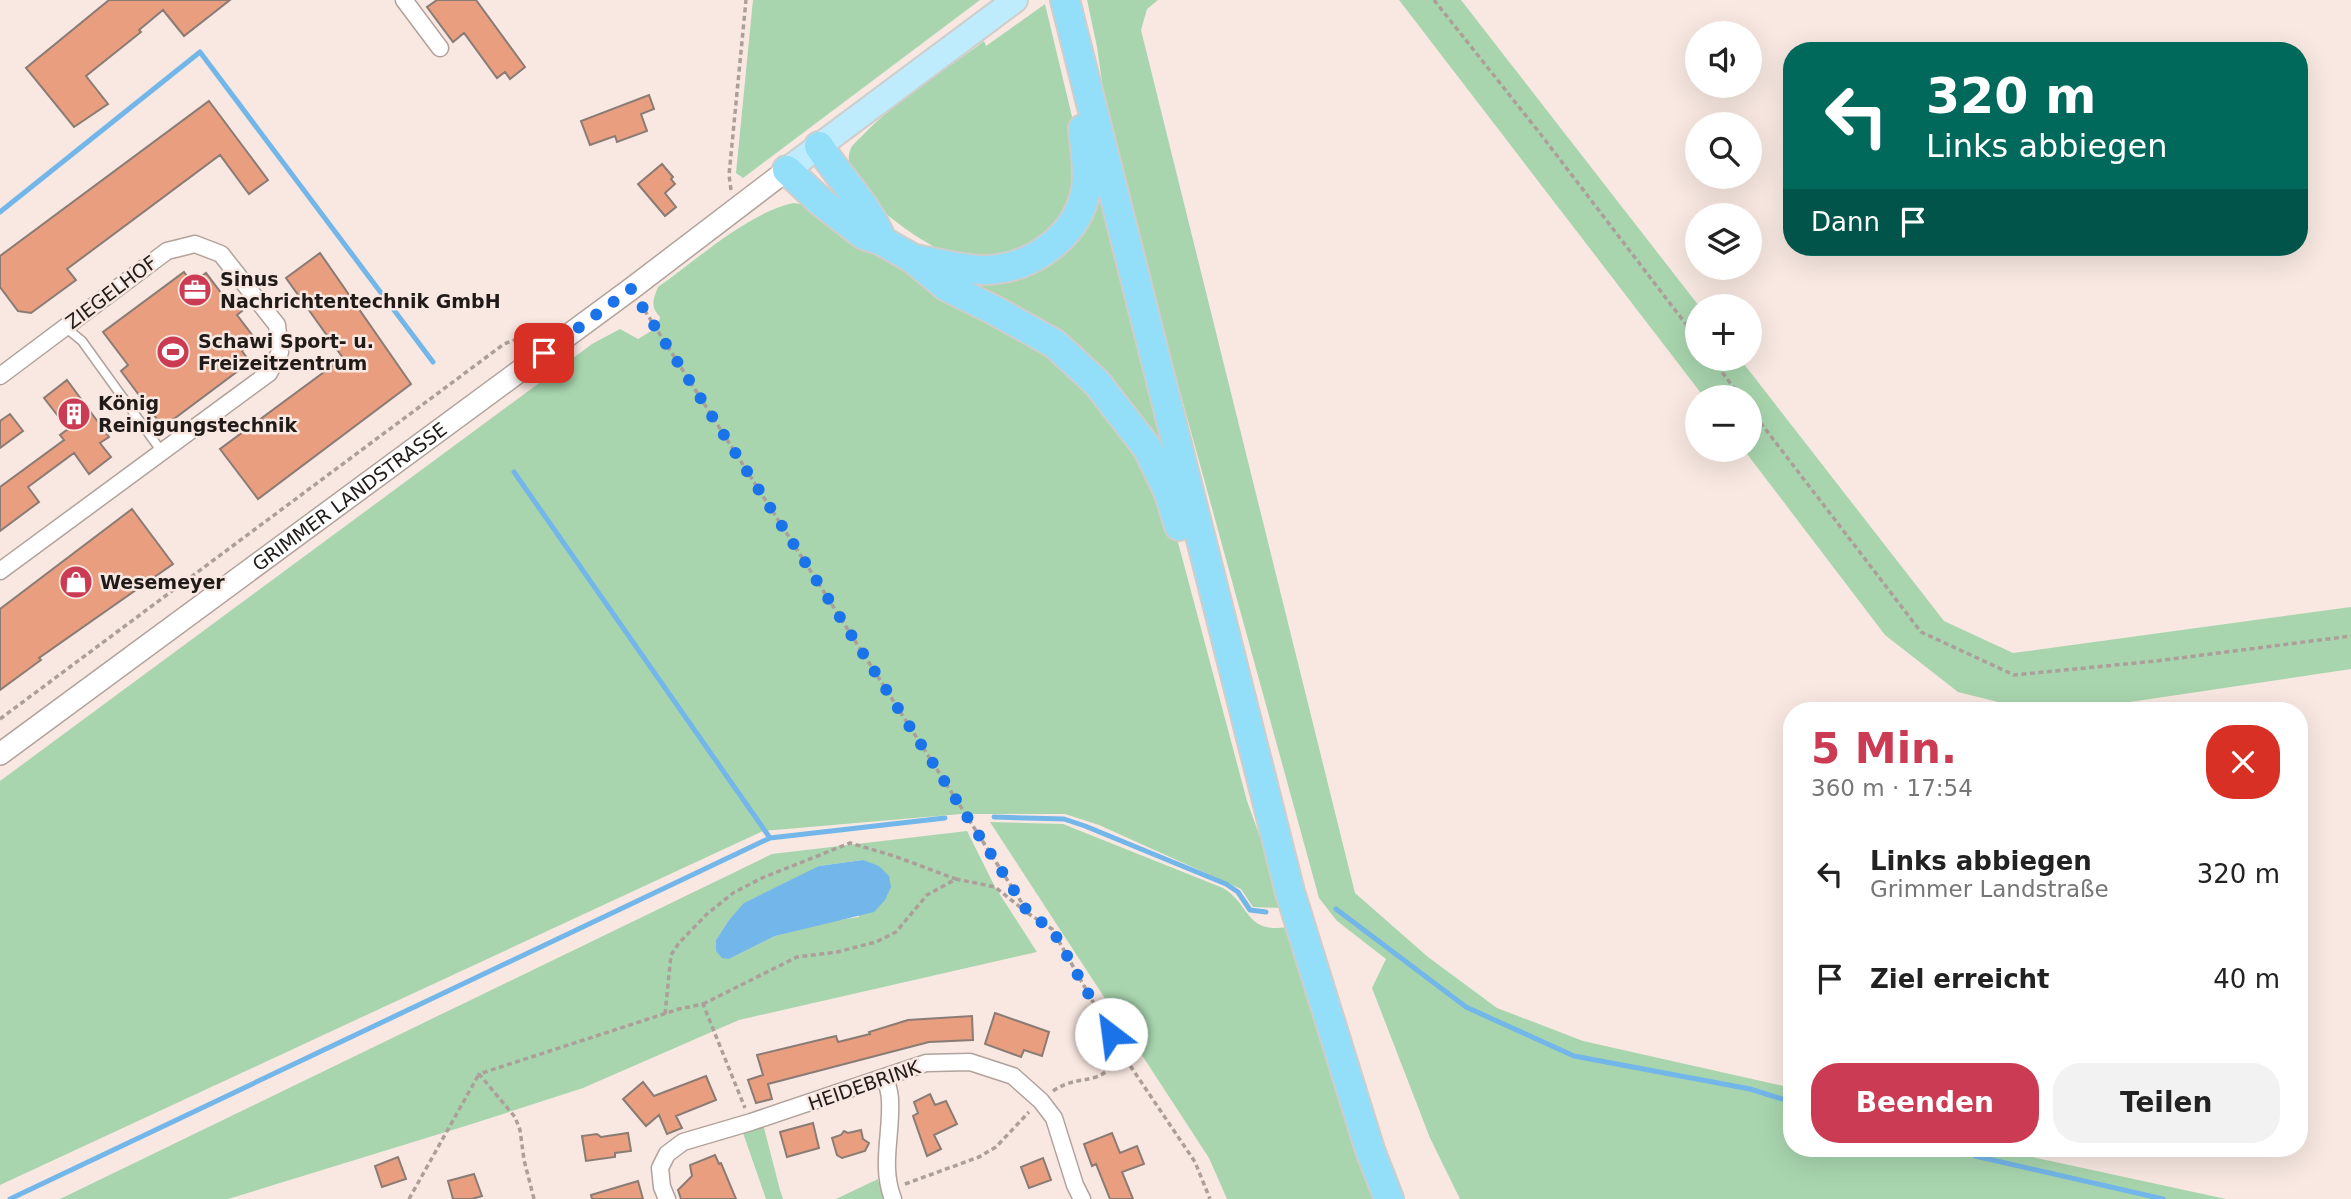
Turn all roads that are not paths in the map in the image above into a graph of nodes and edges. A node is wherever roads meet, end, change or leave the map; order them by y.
1 (404, 0) edge
2 (1015, 0) edge
3 (1065, 0) edge
4 (1072, 29) junction
5 (440, 48) dead end
6 (819, 146) junction
7 (787, 170) junction
8 (882, 241) junction
9 (912, 258) junction
10 (65, 327) junction
11 (0, 376) edge
12 (162, 452) junction
13 (0, 571) edge
14 (1225, 641) junction
15 (0, 754) edge
16 (886, 1078) junction
17 (891, 1194) edge
18 (667, 1199) edge
19 (1082, 1199) edge
20 (1389, 1199) edge

1 - 5 street
2 - 6 main road
3 - 4 highway
4 - 9 highway
4 - 14 highway
6 - 7 main road
6 - 8 highway
7 - 8 highway
7 - 15 main road, GRIMMER LANDSTRASSE
8 - 9 highway
9 - 14 highway
10 - 11 street, ZIEGELHOF
10 - 12 lane
10 - 12 street, ZIEGELHOF
12 - 13 street, ZIEGELHOF
14 - 20 highway
16 - 17 street
16 - 18 street, HEIDEBRINK
16 - 19 street, HEIDEBRINK

